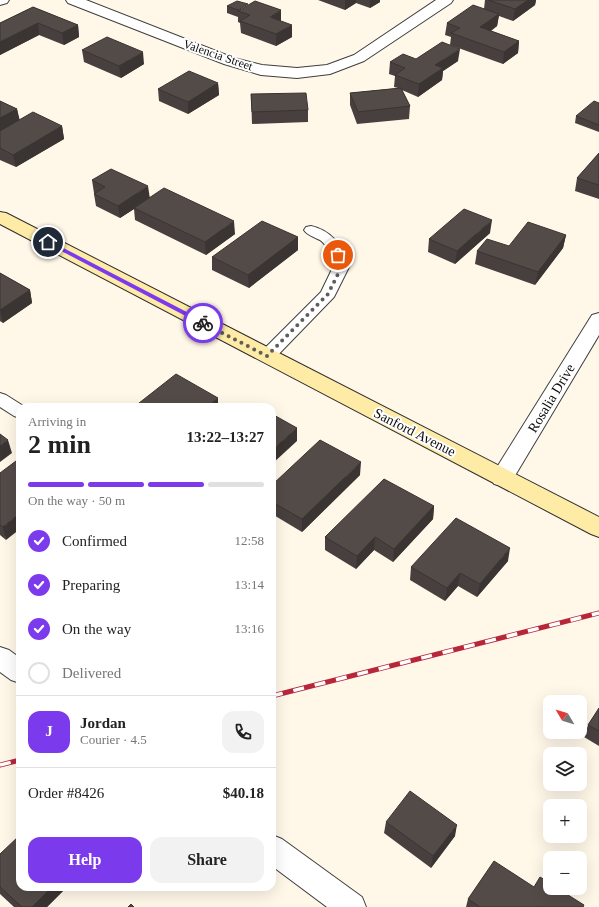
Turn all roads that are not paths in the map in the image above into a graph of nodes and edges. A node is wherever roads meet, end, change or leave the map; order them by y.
1 (73, 0) edge
2 (446, 0) edge
3 (2, 220) edge
4 (311, 230) dead end
5 (599, 319) edge
6 (267, 356) junction
7 (0, 399) edge
8 (16, 409) edge
9 (502, 478) junction
10 (599, 528) edge
11 (0, 658) edge
12 (16, 669) edge
13 (276, 852) edge
14 (351, 907) edge

1 - 2 street, Valencia Street
3 - 6 main road, Sanford Avenue
4 - 6 lane
5 - 9 street, Rosalia Drive
6 - 9 main road, Sanford Avenue
7 - 8 lane
9 - 10 main road, Sanford Avenue
11 - 12 street
13 - 14 street

